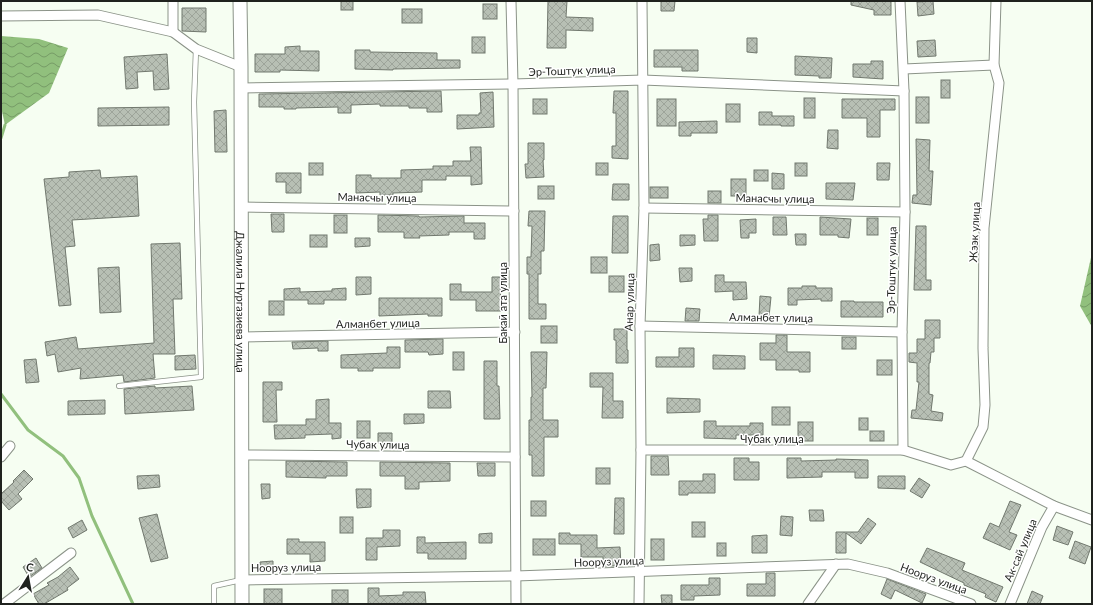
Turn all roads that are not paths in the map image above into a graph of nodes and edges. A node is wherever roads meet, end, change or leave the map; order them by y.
1 (173, 1) edge
2 (240, 1) edge
3 (511, 1) edge
4 (642, 1) edge
5 (900, 1) edge
6 (996, 1) edge
7 (1, 16) edge
8 (173, 32) junction
9 (196, 49) junction
10 (994, 65) junction
11 (241, 67) junction
12 (904, 69) junction
13 (643, 80) junction
14 (513, 84) junction
15 (241, 88) junction
16 (904, 91) junction
17 (240, 207) junction
18 (644, 208) junction
19 (514, 211) junction
20 (905, 212) junction
21 (640, 326) junction
22 (515, 332) junction
23 (902, 332) junction
24 (241, 337) junction
25 (119, 386) dead end
26 (10, 446) dead end
27 (641, 450) junction
28 (903, 450) junction
29 (241, 455) junction
30 (1, 457) edge
31 (515, 457) junction
32 (966, 461) junction
33 (1054, 506) junction
34 (1092, 520) edge
35 (71, 553) dead end
36 (836, 564) junction
37 (640, 572) junction
38 (516, 576) junction
39 (242, 580) junction
40 (4, 604) edge
41 (214, 604) edge
42 (242, 604) edge
43 (516, 604) edge
44 (639, 604) edge
45 (808, 604) edge
46 (971, 604) edge
47 (1010, 604) edge

1 - 8 street
2 - 11 street, Джалила Нургазиева улица
3 - 14 street, Бакай ата улица
4 - 13 street, Анар улица
5 - 12 street, Эр-Тоштук улица
6 - 10 street, Жээк улица
7 - 8 street
8 - 9 street
9 - 11 street
9 - 25 lane
10 - 12 street
10 - 32 street, Жээк улица
11 - 15 street, Джалила Нургазиева улица
12 - 16 street, Эр-Тоштук улица
13 - 14 street, Эр-Тоштук улица
13 - 16 street, Эр-Тоштук улица
13 - 18 street, Анар улица
14 - 15 street, Эр-Тоштук улица
14 - 19 street, Бакай ата улица
15 - 17 street, Джалила Нургазиева улица
16 - 20 street, Эр-Тоштук улица
17 - 19 street, Манасчы улица
17 - 24 street, Джалила Нургазиева улица
18 - 20 street, Манасчы улица
18 - 21 street, Анар улица
19 - 22 street, Бакай ата улица
20 - 23 street, Эр-Тоштук улица
21 - 23 street, Алманбет улица
21 - 27 street, Анар улица
22 - 24 street, Алманбет улица
22 - 31 street, Бакай ата улица
23 - 28 street, Эр-Тоштук улица
24 - 29 street, Джалила Нургазиева улица
26 - 30 street
27 - 28 street, Чубак улица
27 - 37 street, Анар улица
28 - 32 street
29 - 31 street, Чубак улица
29 - 39 street, Джалила Нургазиева улица
31 - 38 street, Бакай ата улица
32 - 33 street
33 - 34 street
33 - 47 street, Ак-сай улица
35 - 40 street
36 - 37 street, Нооруз улица
36 - 45 street
36 - 46 street, Нооруз улица
37 - 38 street, Нооруз улица
37 - 44 street, Анар улица
38 - 39 street, Нооруз улица
38 - 43 street, Бакай ата улица
39 - 41 lane
39 - 42 street, Джалила Нургазиева улица

